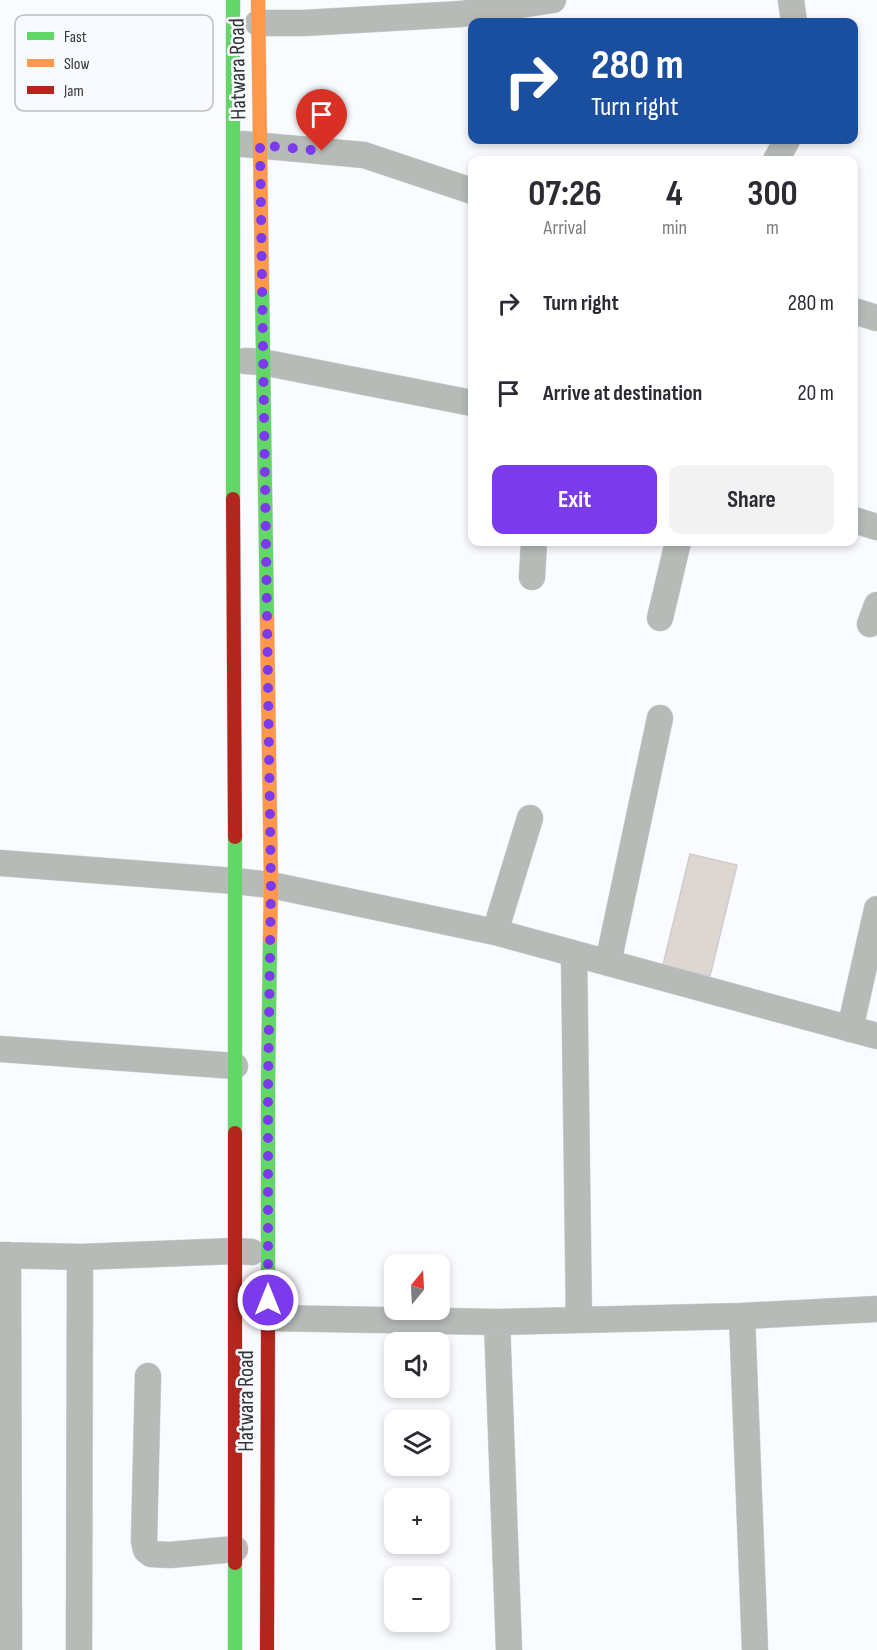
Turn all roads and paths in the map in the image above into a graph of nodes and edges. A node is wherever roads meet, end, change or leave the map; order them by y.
1 (233, 0) edge
2 (553, 0) edge
3 (792, 0) edge
4 (258, 11) edge
5 (794, 18) edge
6 (234, 144) junction
7 (260, 145) junction
8 (468, 190) edge
9 (858, 312) edge
10 (877, 318) edge
11 (232, 360) junction
12 (262, 362) junction
13 (468, 402) edge
14 (858, 521) edge
15 (877, 527) edge
16 (534, 546) edge
17 (677, 546) edge
18 (532, 577) dead end
19 (660, 618) dead end
20 (660, 718) dead end
21 (531, 818) dead end
22 (0, 863) edge
23 (236, 881) junction
24 (271, 885) junction
25 (877, 909) edge
26 (495, 932) junction
27 (574, 954) junction
28 (608, 963) junction
29 (850, 1029) junction
30 (877, 1036) edge
31 (0, 1049) edge
32 (235, 1066) junction
33 (235, 1251) junction
34 (268, 1254) junction
35 (4, 1255) edge
36 (80, 1257) junction
37 (877, 1309) edge
38 (742, 1316) junction
39 (268, 1318) junction
40 (579, 1320) junction
41 (497, 1322) junction
42 (148, 1376) dead end
43 (4, 1408) edge
44 (235, 1548) junction
45 (9, 1650) edge
46 (79, 1650) edge
47 (235, 1650) edge
48 (267, 1650) edge
49 (509, 1650) edge
50 (755, 1650) edge

1 - 6 street
2 - 4 street
3 - 5 street
4 - 7 street, Hatwara Road
6 - 7 street
6 - 11 street
7 - 8 street
7 - 12 street, Hatwara Road
9 - 10 street
11 - 12 street
11 - 23 street
12 - 13 street
12 - 24 street, Hatwara Road
14 - 15 street
16 - 18 street
17 - 19 street
20 - 28 street
21 - 26 street
22 - 23 street
23 - 24 street
23 - 32 street
24 - 26 street
24 - 34 street, Hatwara Road
25 - 29 street
26 - 27 street
27 - 28 street
27 - 40 street
28 - 29 street
29 - 30 street
31 - 32 street
32 - 33 street
33 - 34 street
33 - 36 street
33 - 44 street
34 - 39 street, Hatwara Road
35 - 36 street
35 - 43 street
36 - 46 street
37 - 38 street
38 - 40 street
38 - 50 street
39 - 41 street
39 - 48 street, Hatwara Road
40 - 41 street
41 - 49 street
42 - 44 street
43 - 45 street
44 - 47 street

